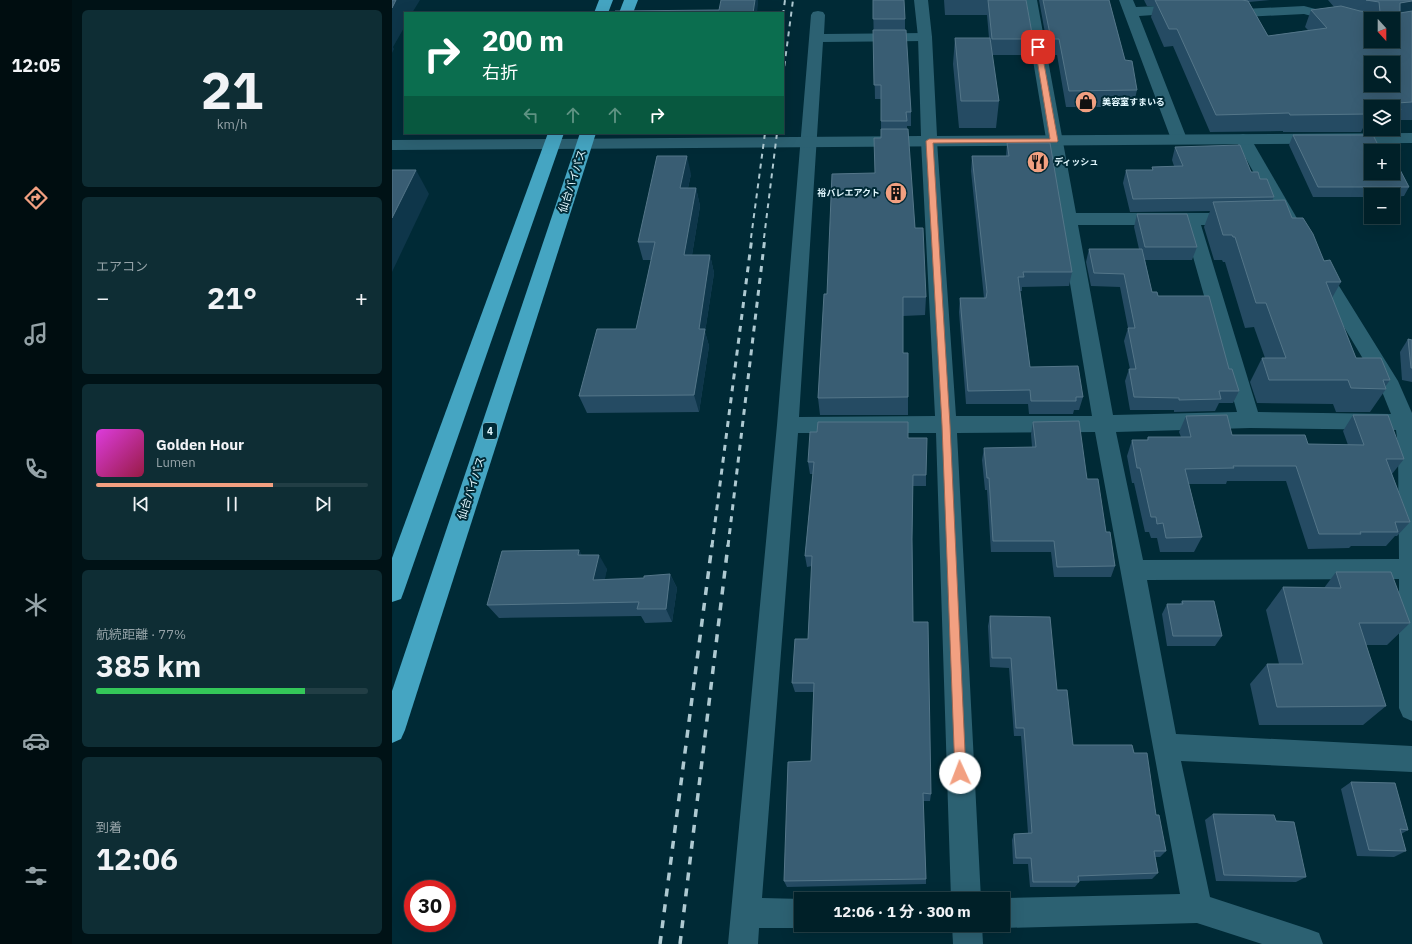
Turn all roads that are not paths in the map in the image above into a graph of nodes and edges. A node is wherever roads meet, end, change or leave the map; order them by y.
1 (606, 0) edge
2 (630, 0) edge
3 (921, 0) edge
4 (1030, 0) edge
5 (1129, 6) edge
6 (1215, 8) edge
7 (1192, 9) edge
8 (601, 12) edge
9 (626, 12) edge
10 (818, 14) dead end
11 (1364, 24) edge
12 (925, 37) junction
13 (817, 38) junction
14 (554, 138) edge
15 (586, 138) edge
16 (1412, 138) edge
17 (1179, 139) junction
18 (1242, 139) junction
19 (929, 141) junction
20 (1054, 141) junction
21 (809, 142) junction
22 (392, 145) edge
23 (1069, 218) junction
24 (1271, 218) junction
25 (1191, 220) junction
26 (1250, 420) junction
27 (1405, 422) junction
28 (1104, 424) junction
29 (788, 425) junction
30 (946, 425) junction
31 (1411, 569) junction
32 (1133, 570) junction
33 (392, 591) edge
34 (1412, 708) edge
35 (392, 730) edge
36 (1165, 747) junction
37 (1412, 759) edge
38 (966, 892) edge
39 (1197, 908) junction
40 (746, 913) junction
41 (794, 913) edge
42 (1010, 913) edge
43 (967, 932) edge
44 (743, 944) edge
45 (968, 944) edge
46 (1308, 944) edge

1 - 8 highway
2 - 9 highway
3 - 12 street
4 - 20 street
5 - 7 street
5 - 17 street
6 - 11 street
10 - 13 street
12 - 13 street
12 - 19 street
13 - 21 street
14 - 15 street
14 - 22 street
14 - 33 highway
15 - 21 street
15 - 35 highway, 仙台バイパス / 4
16 - 18 street
17 - 18 street
17 - 20 street
18 - 24 street
19 - 20 street
19 - 21 street
19 - 30 street
20 - 23 street
21 - 29 street
23 - 25 street
23 - 28 street
24 - 25 street
24 - 27 street
25 - 26 street
26 - 27 street
26 - 28 street
27 - 31 street
28 - 30 street
28 - 32 street
29 - 30 street
29 - 40 street
30 - 38 street
31 - 32 street
31 - 34 street
32 - 36 street
36 - 37 street
36 - 39 street
39 - 42 street
39 - 46 street
40 - 41 street
40 - 44 street
43 - 45 street

